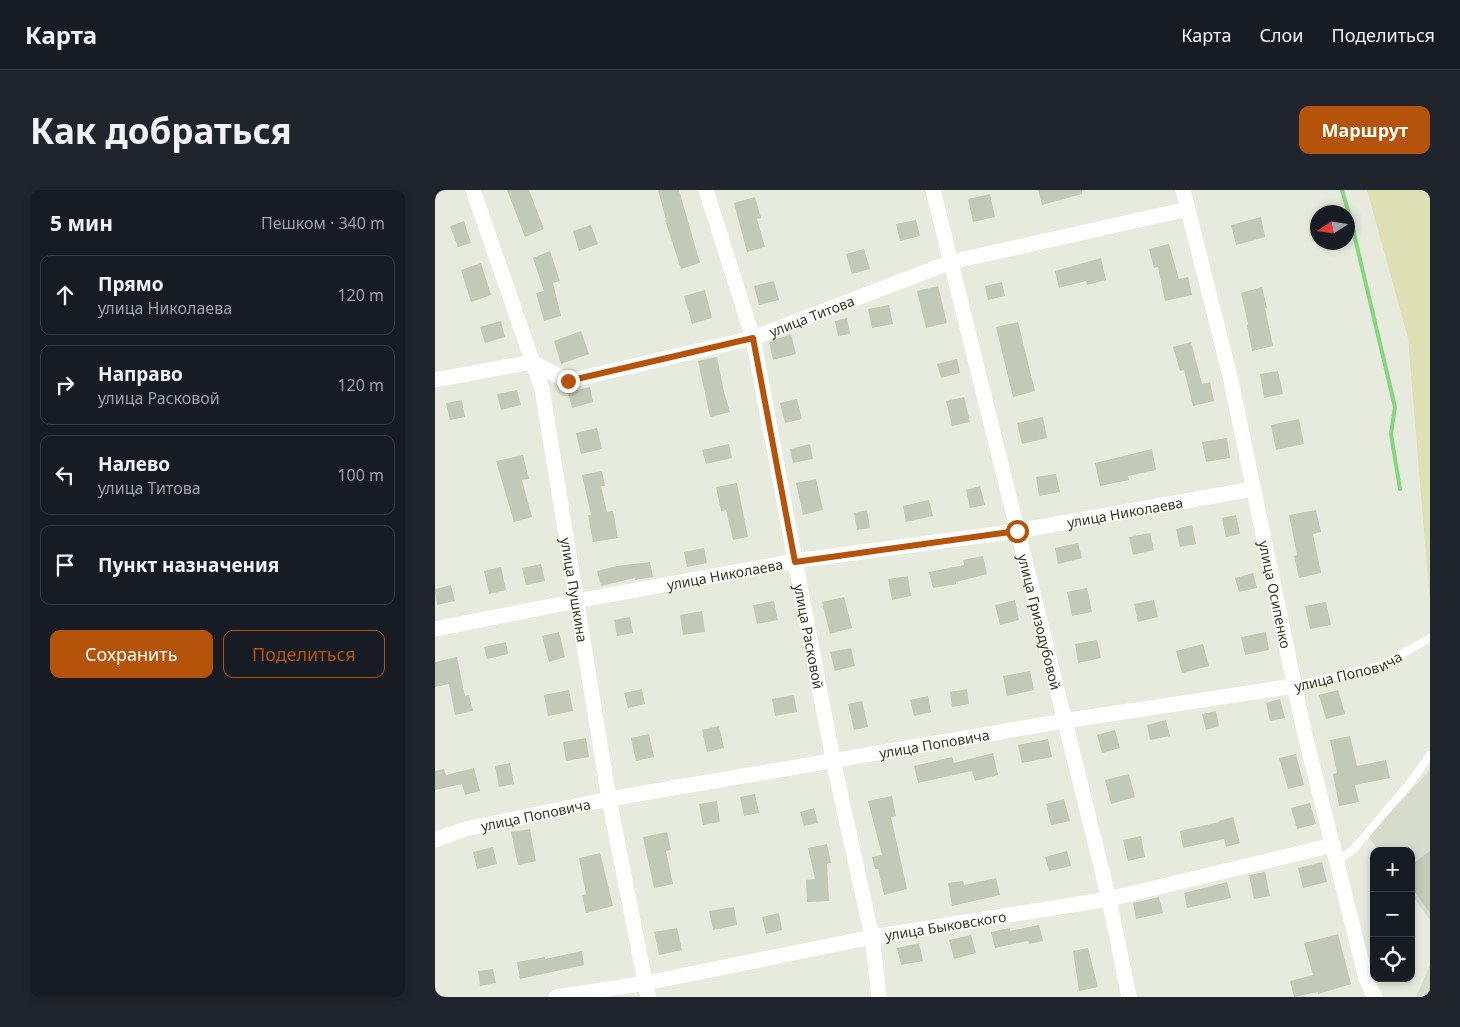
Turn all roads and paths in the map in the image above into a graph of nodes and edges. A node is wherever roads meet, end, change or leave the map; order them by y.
1 (473, 190) edge
2 (705, 190) edge
3 (933, 190) edge
4 (1183, 190) edge
5 (1188, 209) junction
6 (951, 262) junction
7 (753, 338) junction
8 (533, 362) junction
9 (435, 380) edge
10 (1253, 489) junction
11 (1017, 531) junction
12 (795, 562) junction
13 (576, 601) junction
14 (435, 629) edge
15 (1430, 638) edge
16 (1295, 686) junction
17 (1064, 721) junction
18 (1430, 755) edge
19 (833, 760) junction
20 (609, 799) junction
21 (435, 840) edge
22 (1333, 845) junction
23 (1337, 861) junction
24 (1109, 899) junction
25 (871, 937) junction
26 (647, 990) edge
27 (556, 997) edge
28 (879, 997) edge
29 (1129, 997) edge
30 (1375, 997) edge

1 - 8 street, улица Пушкина
2 - 7 street, улица Расковой
3 - 6 street, улица Гризодубовой
4 - 5 street, улица Осипенко
5 - 6 street, улица Титова
5 - 10 street, улица Осипенко
6 - 7 street, улица Титова
6 - 11 street, улица Гризодубовой
7 - 8 street, улица Титова
7 - 12 street, улица Расковой
8 - 9 street
8 - 13 street, улица Пушкина
10 - 11 street, улица Николаева
10 - 16 street, улица Осипенко
11 - 12 street, улица Николаева
11 - 17 street, улица Гризодубовой
12 - 13 street, улица Николаева
12 - 19 street, улица Расковой
13 - 14 street, улица Николаева
13 - 20 street, улица Пушкина
15 - 16 lane, улица Поповича
16 - 17 street, улица Поповича
16 - 22 street, улица Осипенко
17 - 19 street, улица Поповича
17 - 24 street, улица Гризодубовой
18 - 23 lane
19 - 20 street, улица Поповича
19 - 25 street, улица Расковой
20 - 21 street, улица Поповича
20 - 26 street, улица Пушкина
22 - 23 street, улица Осипенко
22 - 24 street, улица Быковского
23 - 30 street, улица Осипенко
24 - 25 street, улица Быковского
24 - 29 street, улица Гризодубовой
25 - 26 street, улица Быковского
25 - 28 street, улица Расковой
26 - 27 street, улица Быковского

